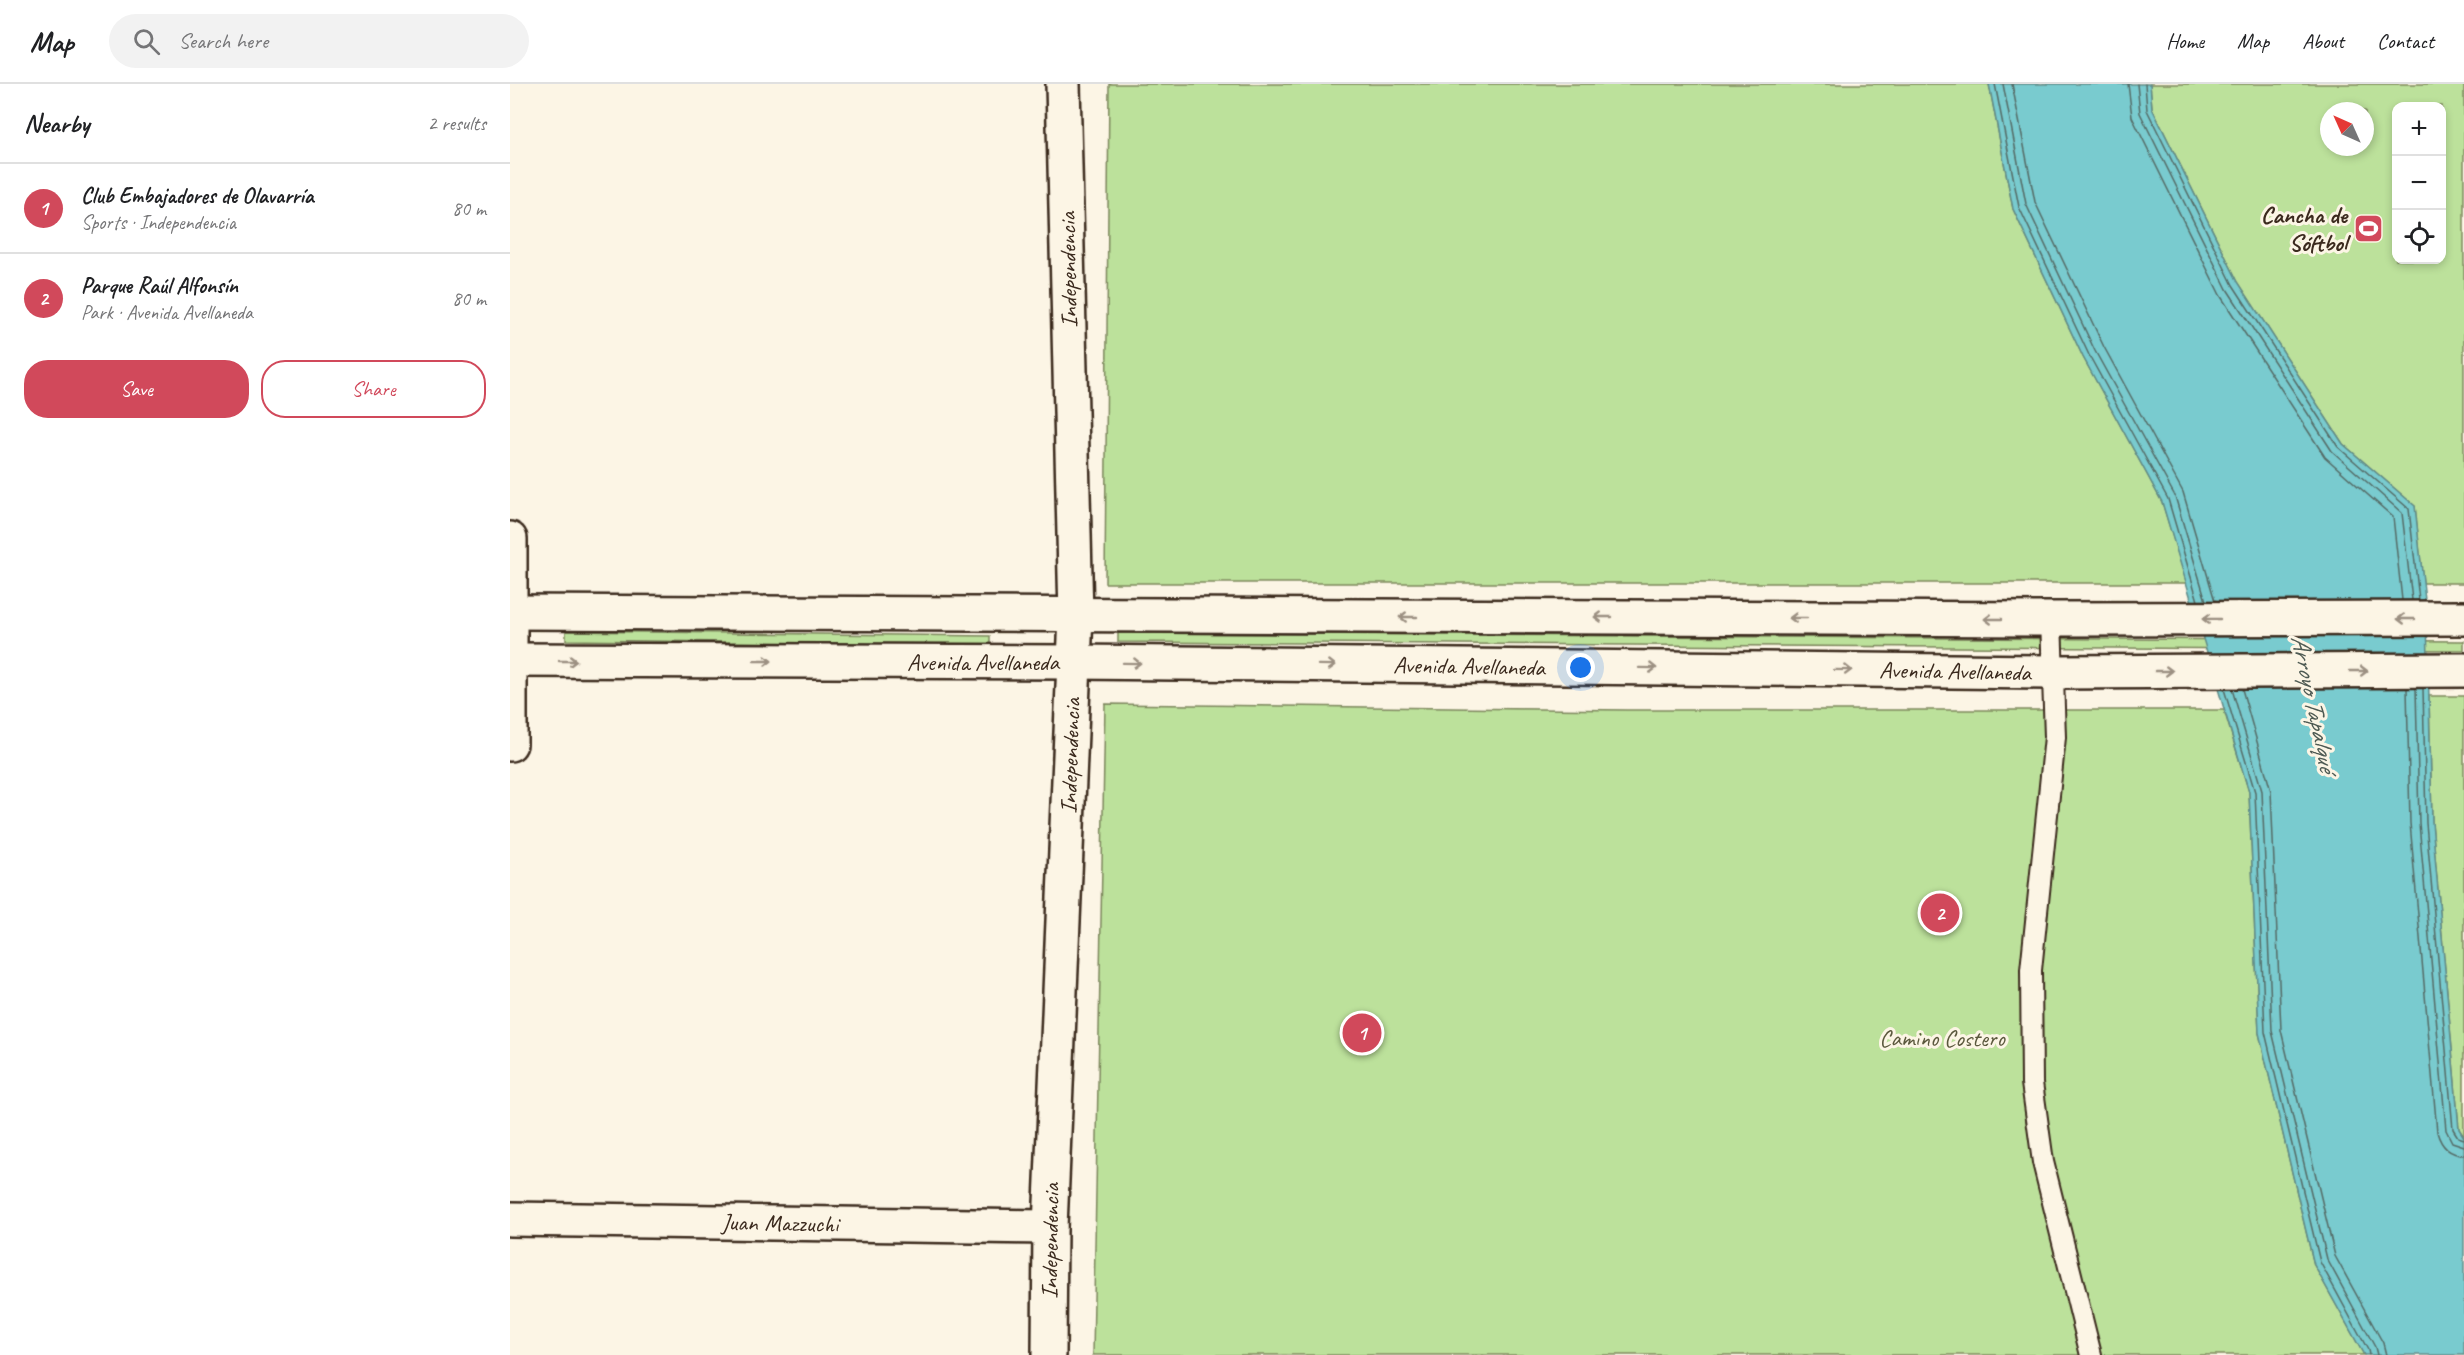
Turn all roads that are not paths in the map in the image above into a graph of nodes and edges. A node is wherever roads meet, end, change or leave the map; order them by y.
1 (1063, 84) edge
2 (510, 539) edge
3 (510, 612) edge
4 (1076, 616) junction
5 (2464, 618) edge
6 (2051, 619) junction
7 (511, 660) edge
8 (1074, 662) junction
9 (2464, 670) edge
10 (2053, 672) junction
11 (510, 744) edge
12 (510, 1219) edge
13 (1050, 1227) junction
14 (1049, 1355) edge
15 (2091, 1355) edge

1 - 4 main road, Independencia
2 - 3 main road
3 - 4 main road, Avenida Avellaneda
3 - 7 main road
6 -> 4 main road, Avenida Avellaneda
4 - 8 main road, Independencia
5 -> 6 main road, Avenida Avellaneda
6 - 10 lane
7 -> 8 main road, Avenida Avellaneda
7 - 11 main road
8 -> 10 main road, Avenida Avellaneda
8 - 13 main road, Independencia
10 -> 9 main road, Avenida Avellaneda
10 - 15 lane
12 - 13 main road, Juan Mazzuchi
13 - 14 main road, Independencia

